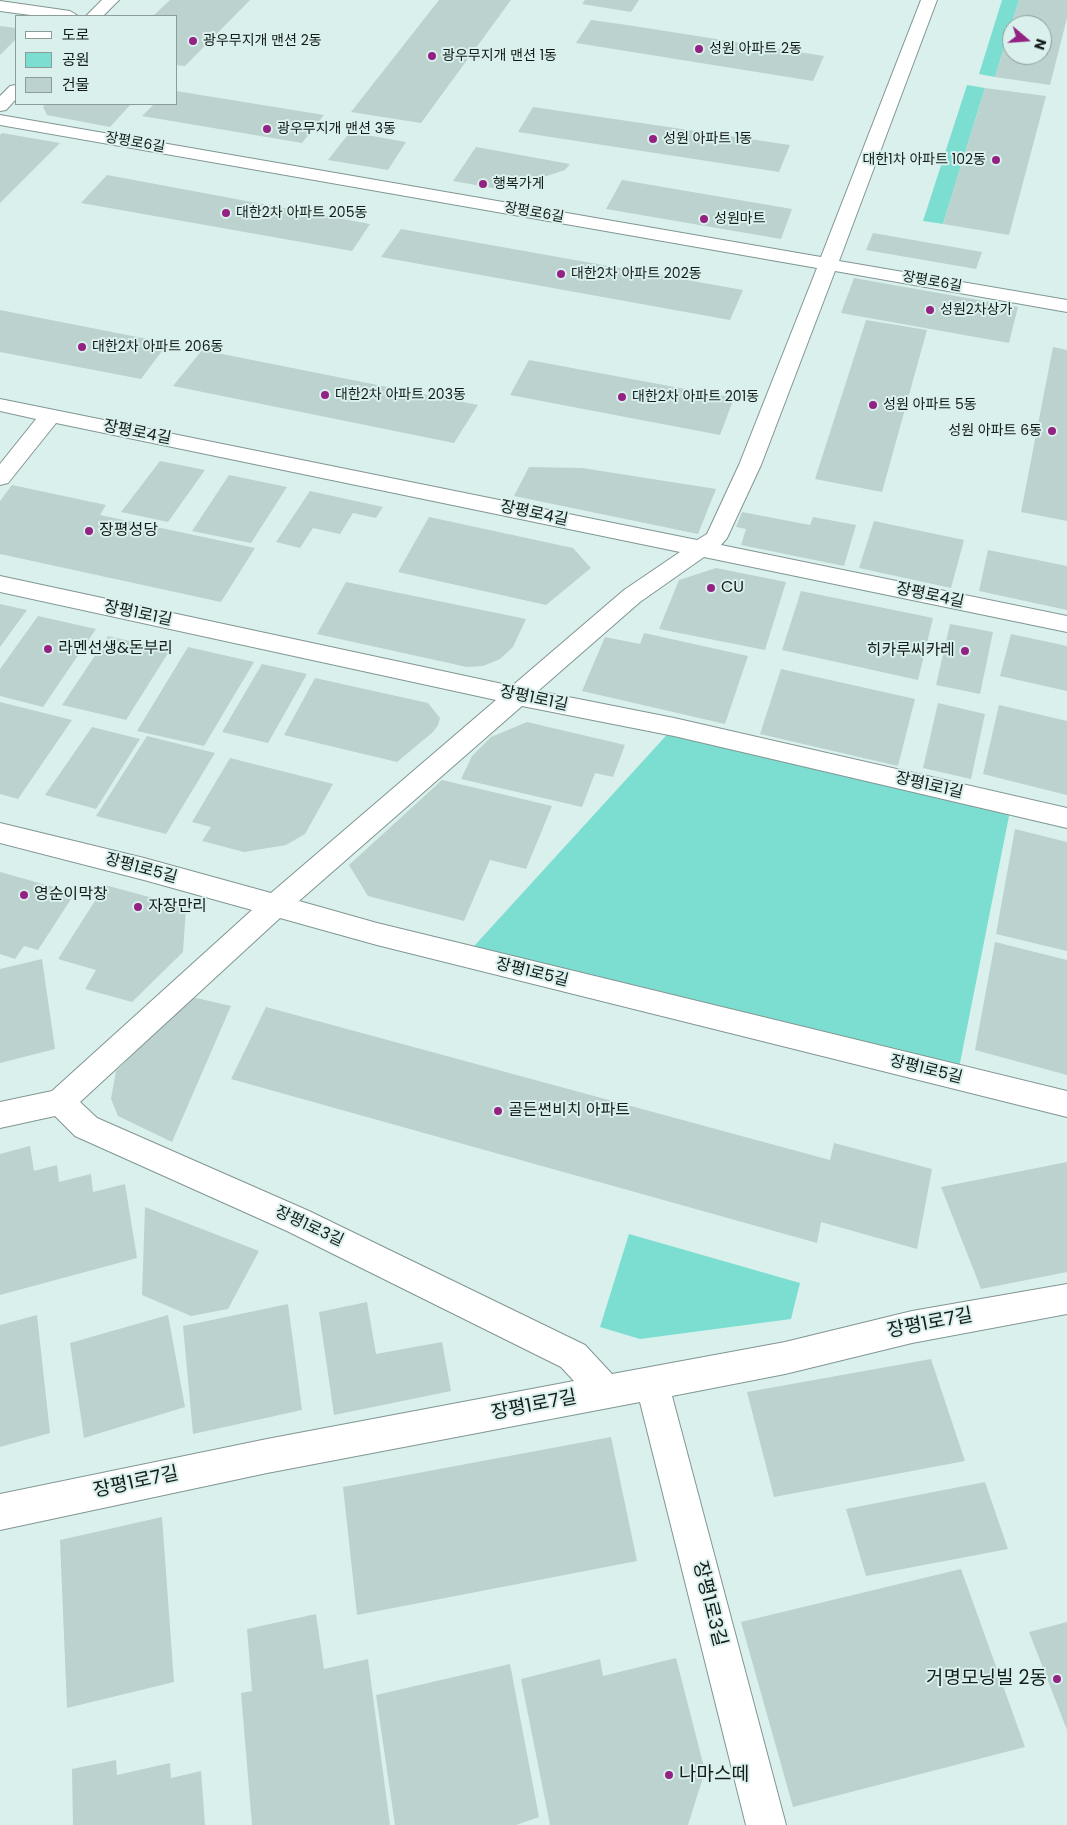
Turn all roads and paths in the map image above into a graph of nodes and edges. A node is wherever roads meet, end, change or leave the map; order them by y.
1 (111, 0) edge
2 (929, 0) edge
3 (0, 6) edge
4 (63, 15) edge
5 (95, 15) edge
6 (15, 91) edge
7 (0, 106) edge
8 (0, 120) edge
9 (830, 264) junction
10 (1067, 306) edge
11 (0, 405) edge
12 (50, 416) junction
13 (0, 478) edge
14 (700, 548) junction
15 (0, 584) edge
16 (1067, 624) edge
17 (518, 696) junction
18 (1067, 818) edge
19 (0, 833) edge
20 (276, 906) junction
21 (60, 1102) junction
22 (1067, 1104) edge
23 (0, 1115) edge
24 (1067, 1298) edge
25 (652, 1383) junction
26 (606, 1392) junction
27 (0, 1512) edge
28 (766, 1825) edge

1 - 5 street
2 - 9 street
3 - 4 street
6 - 7 street
8 - 9 street, 장평로6길
9 - 10 street, 장평로6길
9 - 14 street
11 - 12 street, 장평로4길
12 - 13 street
12 - 14 street, 장평로4길
14 - 16 street, 장평로4길
14 - 17 street
15 - 17 street, 장평1로1길
17 - 18 street, 장평1로1길
17 - 20 street
19 - 20 street, 장평1로5길
20 - 21 street
20 - 22 street, 장평1로5길
21 - 23 street
21 - 26 street, 장평1로3길
24 - 25 street, 장평1로7길
25 - 26 street, 장평1로7길
25 - 28 street, 장평1로3길
26 - 27 street, 장평1로7길

